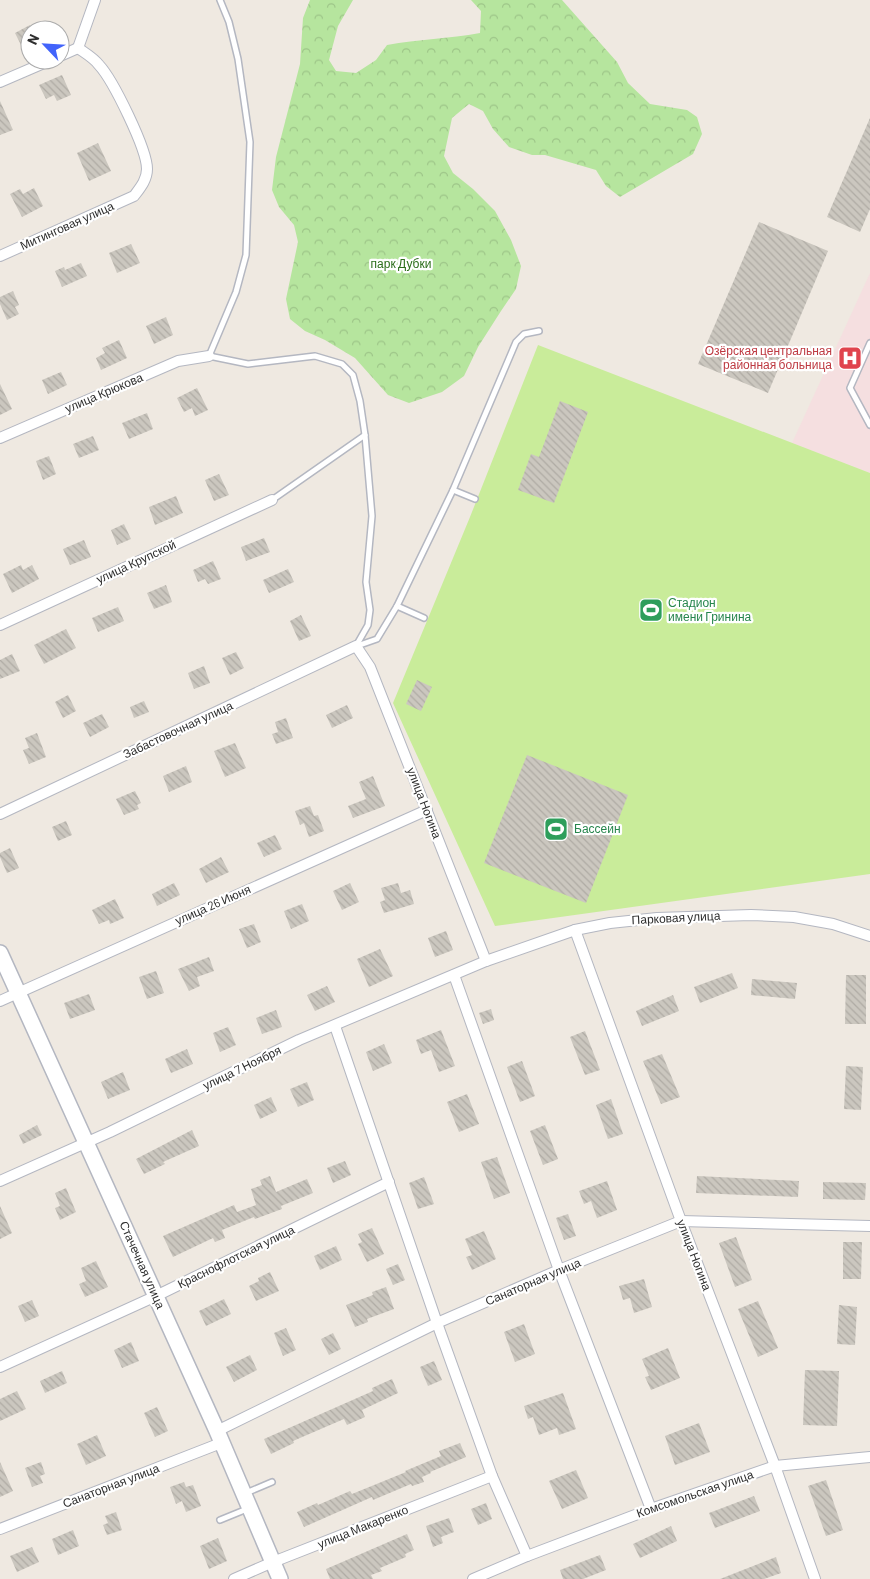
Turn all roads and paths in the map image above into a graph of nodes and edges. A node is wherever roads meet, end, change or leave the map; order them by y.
1 (95, 0) edge
2 (220, 0) edge
3 (78, 48) junction
4 (70, 52) edge
5 (28, 70) edge
6 (0, 82) edge
7 (0, 256) edge
8 (539, 331) dead end
9 (870, 343) edge
10 (209, 356) junction
11 (870, 425) edge
12 (365, 435) junction
13 (0, 438) edge
14 (454, 490) junction
15 (474, 499) dead end
16 (272, 500) joint
17 (397, 606) junction
18 (424, 618) dead end
19 (0, 625) edge
20 (356, 646) junction
21 (427, 810) junction
22 (0, 814) edge
23 (575, 930) junction
24 (870, 936) edge
25 (0, 953) edge
26 (486, 961) junction
27 (454, 975) junction
28 (18, 992) junction
29 (0, 1000) edge
30 (335, 1026) junction
31 (86, 1143) junction
32 (0, 1181) edge
33 (389, 1182) junction
34 (680, 1221) junction
35 (870, 1226) edge
36 (560, 1270) junction
37 (156, 1296) junction
38 (437, 1323) junction
39 (0, 1367) edge
40 (219, 1437) junction
41 (870, 1457) edge
42 (774, 1466) junction
43 (492, 1476) junction
44 (272, 1482) dead end
45 (246, 1501) junction
46 (651, 1509) junction
47 (220, 1520) dead end
48 (0, 1529) edge
49 (527, 1556) junction
50 (273, 1562) junction
51 (234, 1579) edge
52 (280, 1579) edge
53 (473, 1579) edge
54 (815, 1579) edge

1 - 3 street
2 - 10 lane
3 - 4 street
3 - 7 street, Митинговая улица
5 - 6 street
8 - 14 lane
9 - 11 lane
10 - 12 lane
10 - 13 street, улица Крюкова
12 - 16 lane
12 - 20 lane
14 - 15 lane
14 - 17 lane
16 - 19 street, улица Крупской
17 - 18 lane
17 - 20 lane
20 - 21 street, улица Ногина
20 - 22 street, Забастовочная улица
21 - 26 street, улица Ногина
21 - 28 street, улица 26 Июня
23 - 24 street, Парковая улица
23 - 26 street, Парковая улица
23 - 34 street, улица Ногина
25 - 28 street, Стачечная улица
26 - 27 street, улица 7 Ноября
27 - 30 street, улица 7 Ноября
27 - 36 street
28 - 29 street, улица 26 Июня
28 - 31 street, Стачечная улица
30 - 31 street, улица 7 Ноября
30 - 33 street
31 - 32 street, улица 7 Ноября
31 - 37 street, Стачечная улица
33 - 37 street, Краснофлотская улица
33 - 38 street
34 - 35 street, Санаторная улица
34 - 36 street, Санаторная улица
34 - 42 street, улица Ногина
36 - 38 street, Санаторная улица
36 - 46 street
37 - 39 street, Краснофлотская улица
37 - 40 street, Стачечная улица
38 - 40 street, Санаторная улица
38 - 43 street
40 - 45 street, Стачечная улица
40 - 48 street, Санаторная улица
41 - 42 street, Комсомольская улица
42 - 46 street, Комсомольская улица
42 - 54 street, улица Ногина
43 - 49 street
43 - 50 street, улица Макаренко
44 - 45 lane
45 - 47 lane
45 - 50 street, Стачечная улица
46 - 49 street, Комсомольская улица
49 - 53 street, Комсомольская улица
50 - 51 street, улица Макаренко
50 - 52 street, Стачечная улица

